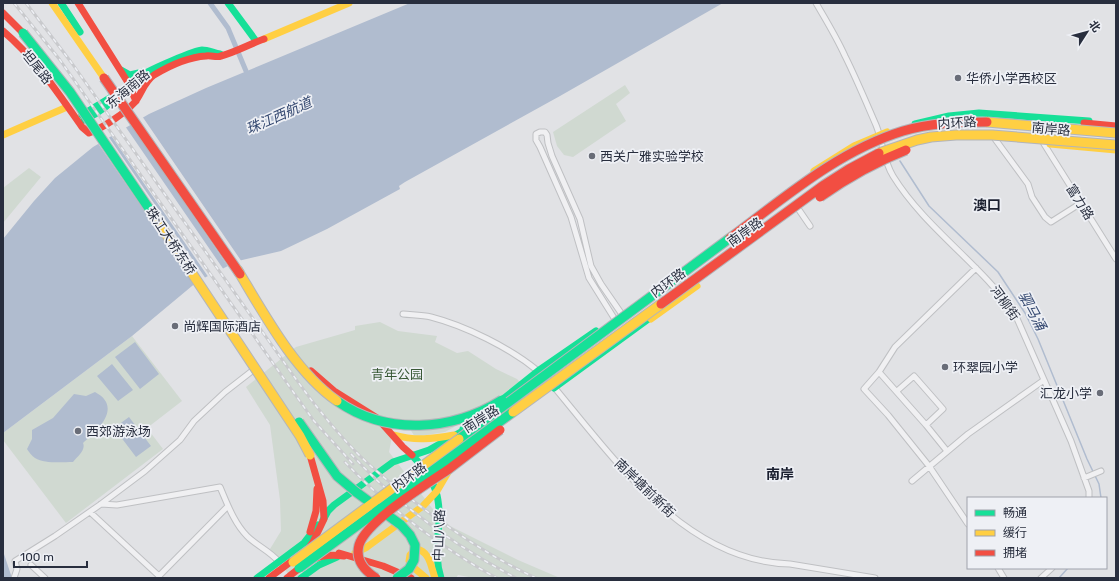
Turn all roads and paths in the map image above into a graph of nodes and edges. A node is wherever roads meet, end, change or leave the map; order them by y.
1 (52, 3) edge
2 (61, 3) edge
3 (78, 3) edge
4 (228, 3) edge
5 (349, 3) edge
6 (816, 3) edge
7 (3, 13) edge
8 (3, 18) edge
9 (3, 31) edge
10 (23, 33) junction
11 (256, 41) junction
12 (233, 52) junction
13 (119, 69) junction
14 (148, 70) junction
15 (104, 78) junction
16 (129, 86) junction
17 (136, 101) junction
18 (68, 107) junction
19 (949, 116) junction
20 (1033, 116) junction
21 (75, 117) junction
22 (1065, 119) junction
23 (967, 122) junction
24 (1116, 124) edge
25 (1016, 126) junction
26 (1078, 126) junction
27 (1065, 130) junction
28 (1116, 132) edge
29 (3, 135) edge
30 (952, 135) junction
31 (995, 135) junction
32 (1116, 141) edge
33 (881, 144) junction
34 (1044, 144) junction
35 (1116, 145) edge
36 (862, 150) junction
37 (1116, 150) edge
38 (1081, 203) junction
39 (797, 207) junction
40 (810, 226) dead end
41 (747, 244) junction
42 (732, 248) junction
43 (1116, 260) edge
44 (976, 268) junction
45 (237, 269) junction
46 (657, 303) junction
47 (215, 307) junction
48 (403, 314) dead end
49 (616, 318) junction
50 (651, 319) junction
51 (252, 371) dead end
52 (538, 371) junction
53 (879, 372) junction
54 (1044, 380) junction
55 (554, 388) junction
56 (540, 389) junction
57 (897, 391) junction
58 (533, 402) junction
59 (516, 404) junction
60 (926, 425) junction
61 (457, 434) junction
62 (394, 435) junction
63 (438, 445) junction
64 (947, 451) junction
65 (412, 455) junction
66 (444, 458) junction
67 (929, 466) junction
68 (1101, 471) dead end
69 (317, 475) junction
70 (1084, 478) junction
71 (912, 481) dead end
72 (434, 482) junction
73 (437, 491) junction
74 (1090, 497) edge
75 (100, 504) junction
76 (228, 506) junction
77 (316, 511) junction
78 (90, 512) junction
79 (324, 519) junction
80 (967, 523) edge
81 (316, 527) junction
82 (308, 543) junction
83 (344, 556) junction
84 (279, 562) junction
85 (316, 562) junction
86 (31, 565) dead end
87 (999, 569) edge
88 (1051, 569) edge
89 (158, 577) edge
90 (14, 578) edge
91 (45, 578) edge
92 (257, 578) edge
93 (270, 578) edge
94 (286, 578) edge
95 (301, 578) edge
96 (376, 578) edge
97 (397, 578) edge
98 (411, 578) edge
99 (426, 578) edge
100 (436, 578) edge
101 (441, 578) edge
102 (875, 578) edge
103 (1004, 578) edge
104 (1041, 578) edge

1 - 15 main road
2 - 15 main road
3 - 13 main road
4 - 11 main road
5 - 11 main road, 东海南路
6 - 33 street, 河柳街
7 - 10 main road
8 - 10 main road
9 - 18 main road, 坦尾路
10 - 47 main road, 珠江大桥东桥, bridge
11 - 12 main road, 东海南路
12 - 14 main road, 东海南路
12 - 17 main road, 东海南路
13 - 14 main road
13 - 16 main road
14 - 16 main road, 东海南路
15 - 45 main road, bridge
16 - 17 main road
16 - 21 main road, 东海南路
17 - 21 main road, 东海南路
18 - 21 main road, 东海南路
18 - 29 main road
19 - 20 main road
19 - 23 main road
19 - 33 main road
20 - 22 main road
20 - 25 main road
22 - 24 main road
22 - 26 street
23 - 24 main road, bridge
23 - 25 main road, 南岸路
23 - 28 main road, 内环路, bridge
23 - 33 main road, 南岸路
23 - 49 main road, 内环路, bridge
25 - 27 main road, 南岸路
26 - 27 street
26 - 28 street
27 - 28 main road, 南岸路
30 - 35 main road, 内环路, bridge
30 - 50 main road, bridge
30 - 56 main road, 内环路, bridge
31 - 32 main road, 南岸路
31 - 33 main road, 南岸路
31 - 34 main road
31 - 38 street
33 - 36 main road, 南岸路
33 - 39 main road
33 - 44 street, 河柳街
34 - 37 main road
34 - 38 street, 富力路
36 - 42 main road, 南岸路
36 - 49 main road
36 - 61 main road, 南岸路
38 - 43 street, 富力路
39 - 40 street
39 - 41 main road
41 - 42 main road
41 - 50 main road
42 - 46 main road, 南岸路
44 - 53 street
44 - 54 street, 河柳街
45 - 49 main road, bridge
45 - 62 main road, 中山八路, bridge
46 - 50 main road
46 - 56 main road, 南岸路
47 - 69 main road, 珠江大桥东桥, bridge
47 - 97 main road, bridge
48 - 52 street
49 - 49 street
49 - 52 main road
49 - 93 main road, 内环路, bridge
50 - 55 main road
51 - 75 street
52 - 61 main road
53 - 57 street
53 - 67 street
54 - 64 street
54 - 70 street, 河柳街
55 - 56 main road
55 - 58 main road
55 - 102 street, 南岸塘前新街
56 - 59 main road, 南岸路
56 - 94 main road, 内环路, bridge
56 - 96 main road, bridge
57 - 60 street
57 - 60 street
58 - 59 main road
58 - 73 main road
59 - 66 main road, 南岸路
60 - 64 street
61 - 62 main road
61 - 63 main road, 南岸路
62 - 65 main road, 中山八路
63 - 65 main road, 南岸路
63 - 66 main road
64 - 67 street
65 - 72 main road, 中山八路
65 - 79 main road, 南岸路
66 - 72 main road, 南岸路
67 - 71 street
67 - 80 street
68 - 70 street
69 - 77 main road
69 - 79 main road
70 - 74 street, 河柳街
72 - 73 main road, 中山八路
73 - 83 main road
73 - 101 main road, 中山八路
75 - 76 street
75 - 78 street
76 - 84 street
76 - 89 street
77 - 81 main road
77 - 82 main road
78 - 89 street
78 - 90 street
79 - 81 main road
79 - 82 main road
79 - 83 main road
81 - 82 main road
82 - 84 main road
82 - 85 main road
82 - 93 main road
83 - 85 main road
83 - 98 main road
84 - 92 main road
85 - 94 main road
85 - 95 main road
86 - 91 street
87 - 103 street
88 - 104 street
99 - 100 main road

